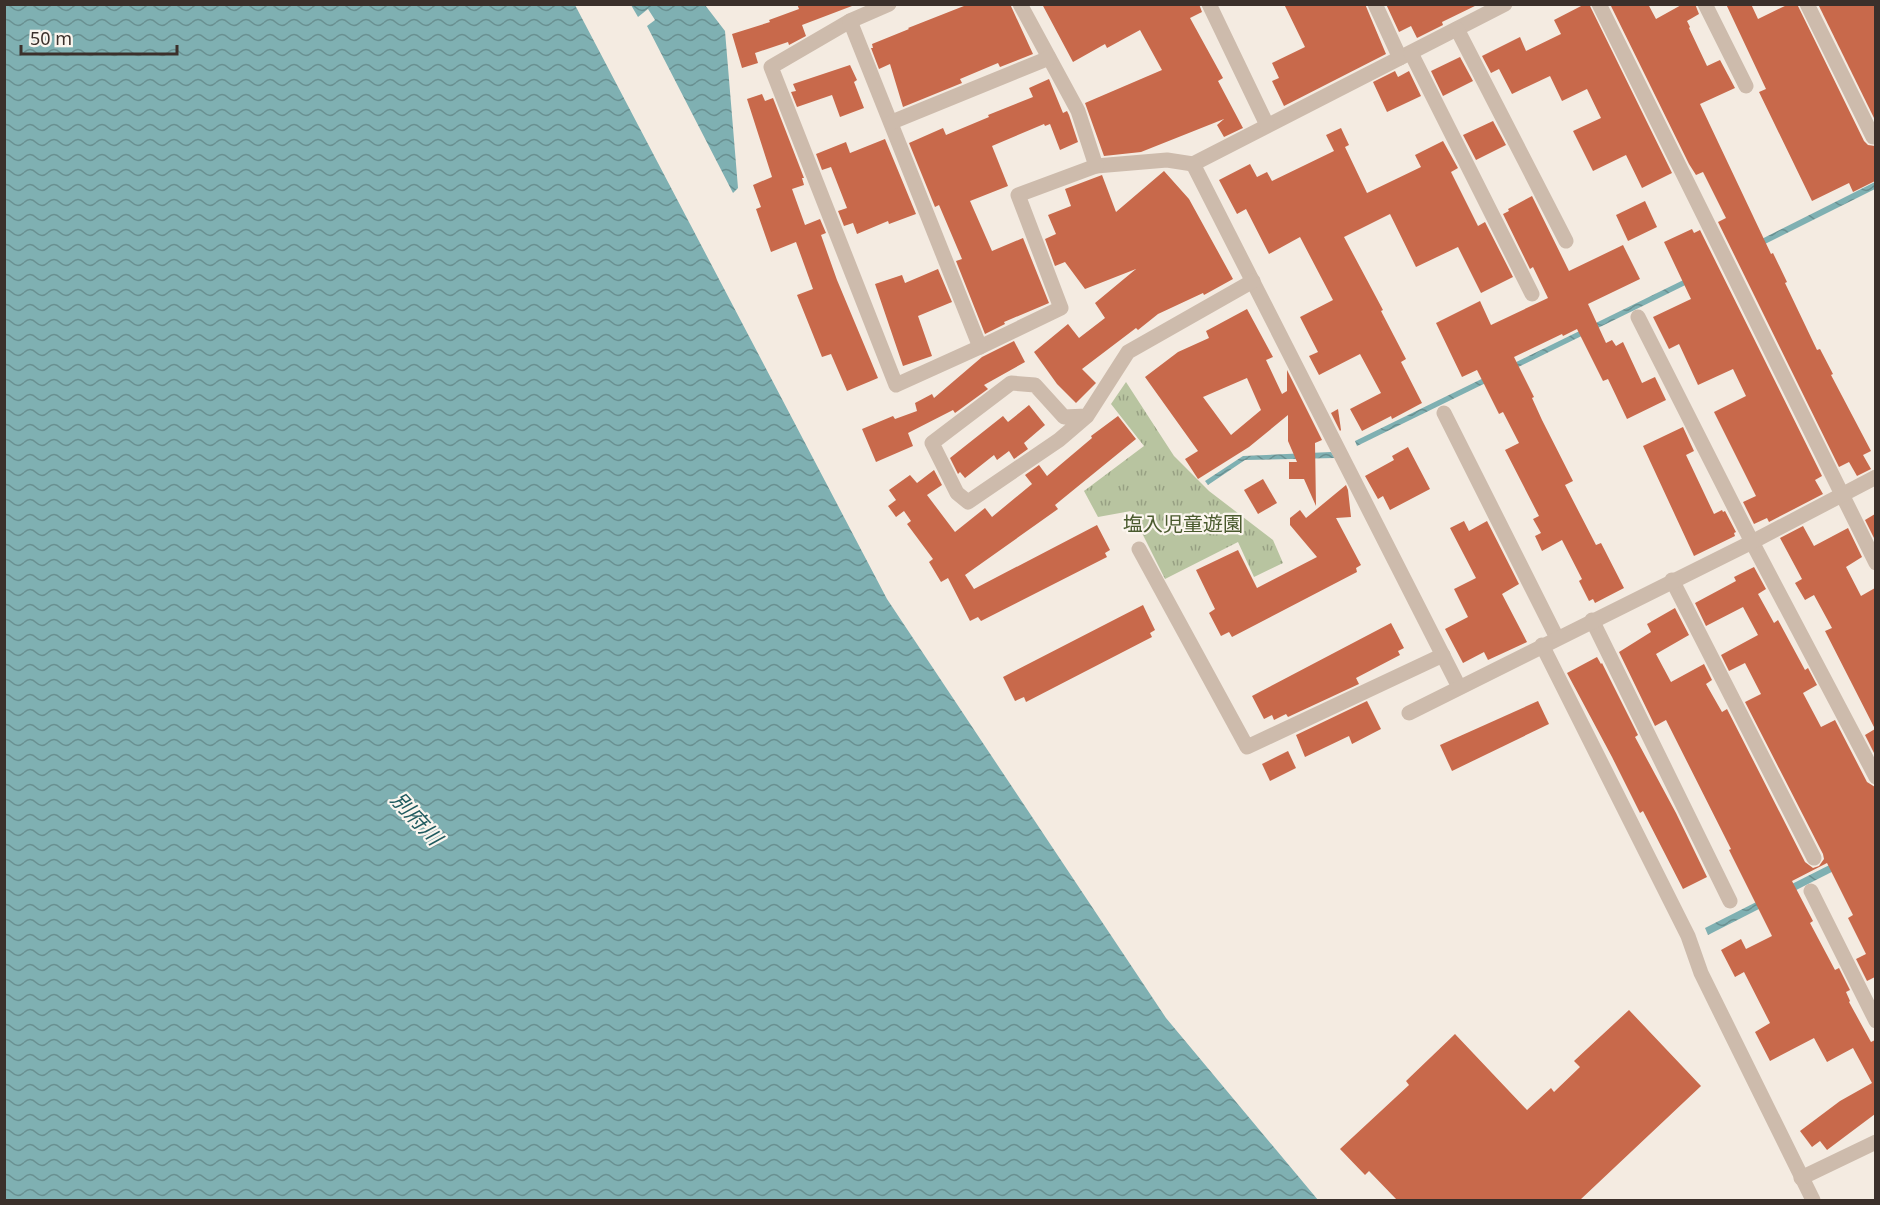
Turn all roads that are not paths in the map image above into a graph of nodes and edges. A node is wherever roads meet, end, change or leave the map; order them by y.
1 (889, 4) edge
2 (1020, 4) edge
3 (1209, 4) edge
4 (1375, 4) edge
5 (1599, 4) edge
6 (1705, 4) edge
7 (1808, 4) edge
8 (1498, 6) edge
9 (850, 21) junction
10 (1457, 29) junction
11 (1406, 55) junction
12 (1049, 58) junction
13 (1746, 87) dead end
14 (892, 122) junction
15 (1267, 125) junction
16 (1873, 137) dead end
17 (1193, 164) junction
18 (1096, 166) junction
19 (1566, 241) dead end
20 (1253, 281) junction
21 (1532, 294) dead end
22 (1638, 317) dead end
23 (980, 347) junction
24 (1444, 413) dead end
25 (1087, 416) junction
26 (1875, 477) edge
27 (1841, 494) junction
28 (1752, 542) junction
29 (1139, 549) dead end
30 (1875, 563) edge
31 (1672, 580) junction
32 (1592, 620) junction
33 (1557, 638) junction
34 (1542, 645) junction
35 (1443, 655) junction
36 (1459, 687) junction
37 (1409, 713) dead end
38 (1875, 777) edge
39 (1814, 858) dead end
40 (1811, 891) dead end
41 (1730, 901) dead end
42 (1875, 1021) edge
43 (1875, 1142) edge
44 (1802, 1178) junction
45 (1813, 1200) edge

1 - 9 street
2 - 12 street
3 - 15 street
4 - 11 street
5 - 27 street
6 - 13 street
7 - 16 street
8 - 10 street
9 - 14 street
9 - 23 street
10 - 11 street
10 - 19 street
11 - 15 street
11 - 21 street
12 - 14 street
12 - 18 street
14 - 23 street
15 - 17 street
17 - 18 street
17 - 20 street
18 - 23 street
20 - 25 street
20 - 35 street
22 - 28 street
24 - 33 street
25 - 25 street
26 - 27 street
27 - 28 street
27 - 30 street
28 - 31 street
28 - 38 street
29 - 35 street
31 - 32 street
31 - 39 street
32 - 33 street
32 - 41 street
33 - 34 street
34 - 36 street
34 - 44 street
35 - 36 street
36 - 37 street
40 - 42 street
43 - 44 street
44 - 45 street

